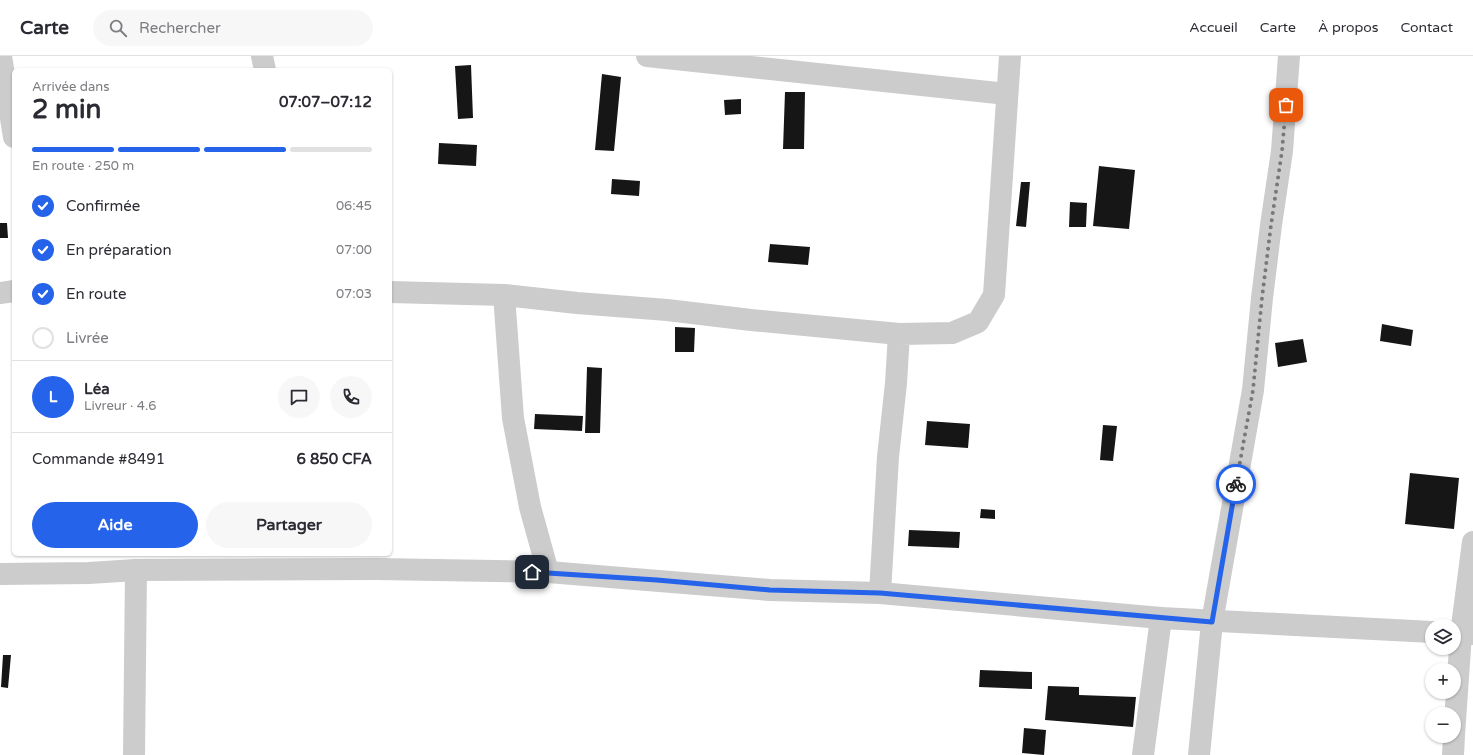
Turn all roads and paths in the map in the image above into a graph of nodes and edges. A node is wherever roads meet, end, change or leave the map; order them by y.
1 (1, 56) edge
2 (262, 56) edge
3 (647, 56) edge
4 (1010, 56) edge
5 (1289, 56) edge
6 (265, 68) edge
7 (1007, 94) junction
8 (12, 124) edge
9 (12, 291) edge
10 (392, 292) edge
11 (0, 293) edge
12 (504, 295) junction
13 (898, 334) junction
14 (1473, 542) edge
15 (136, 570) junction
16 (548, 572) junction
17 (0, 574) edge
18 (880, 593) junction
19 (1161, 618) junction
20 (1212, 622) junction
21 (1425, 632) edge
22 (1463, 634) edge
23 (1456, 707) edge
24 (1454, 743) edge
25 (134, 755) edge
26 (1143, 755) edge
27 (1199, 755) edge
28 (1453, 755) edge

1 - 8 street
2 - 6 street
3 - 7 street
4 - 7 street
5 - 20 street
7 - 13 street
9 - 11 street
10 - 12 street
12 - 13 street
12 - 16 street
13 - 18 street
14 - 22 street
15 - 16 street
15 - 17 street
15 - 25 street
16 - 18 street
18 - 19 street
19 - 20 street
19 - 26 street
20 - 21 street
20 - 27 street
22 - 23 street
24 - 28 street

